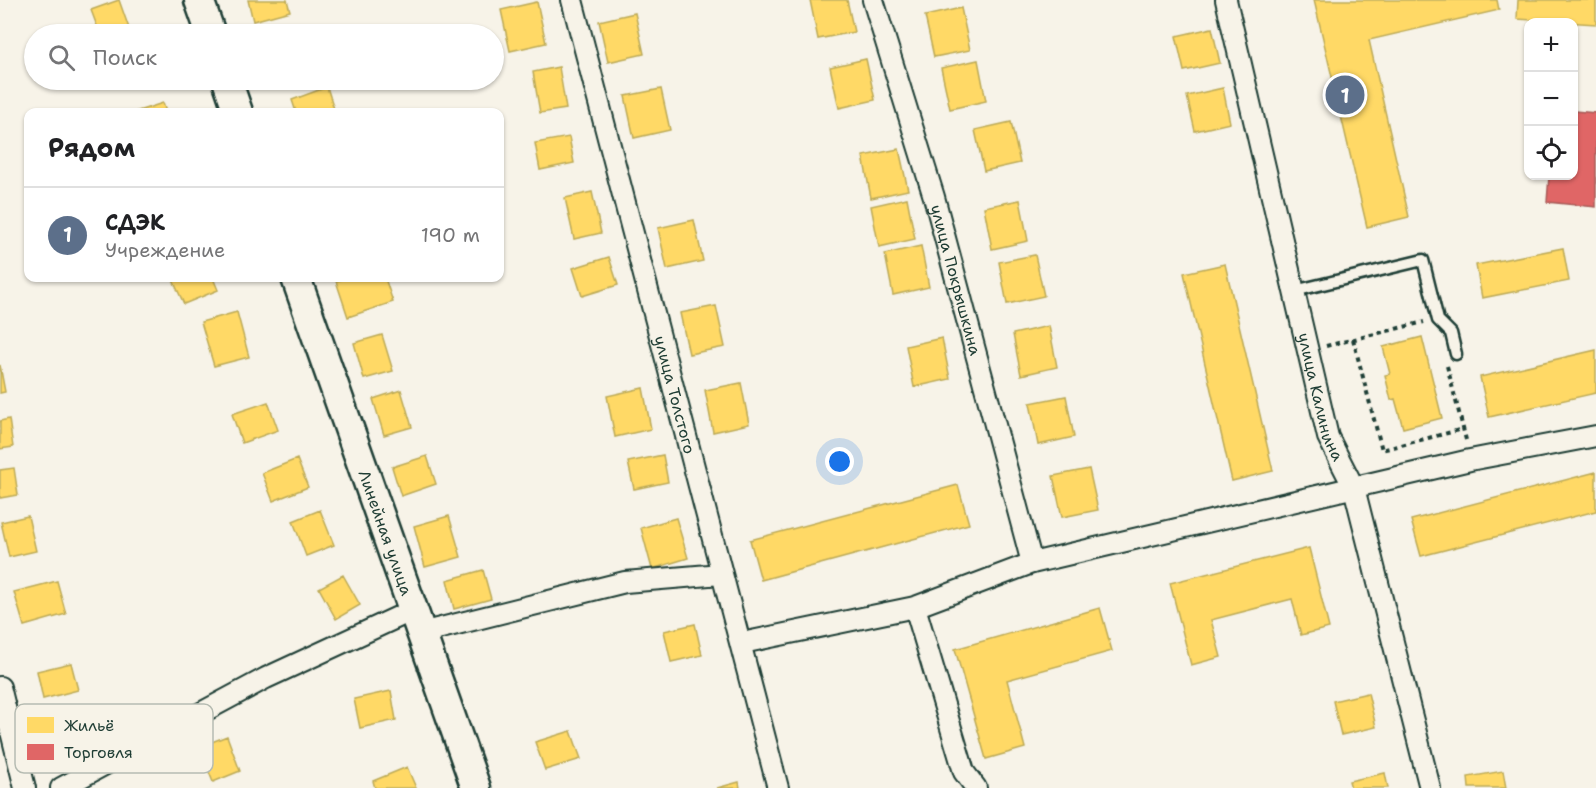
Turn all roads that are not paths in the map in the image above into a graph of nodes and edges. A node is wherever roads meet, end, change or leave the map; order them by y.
1 (199, 0) edge
2 (572, 0) edge
3 (873, 0) edge
4 (1226, 0) edge
5 (207, 24) edge
6 (230, 90) edge
7 (237, 108) edge
8 (297, 282) edge
9 (1294, 291) junction
10 (1450, 355) road end
11 (1596, 436) edge
12 (1354, 488) junction
13 (1032, 563) junction
14 (721, 574) junction
15 (915, 607) junction
16 (417, 622) junction
17 (742, 643) junction
18 (0, 687) edge
19 (213, 706) edge
20 (15, 748) edge
21 (21, 773) edge
22 (89, 773) edge
23 (25, 788) edge
24 (61, 788) edge
25 (476, 788) edge
26 (778, 788) edge
27 (976, 788) edge
28 (1430, 788) edge

1 - 5 street
2 - 14 street, улица Толстого
3 - 13 street, улица Покрышкина
4 - 9 street, улица Калинина
6 - 7 street
8 - 16 street, Линейная улица
9 - 10 lane
9 - 12 street, улица Калинина
11 - 12 street
12 - 13 street
12 - 28 street, улица Калинина
13 - 15 street
14 - 16 street
14 - 17 street, улица Толстого
15 - 17 street
15 - 27 street
16 - 19 street
16 - 25 street, Линейная улица
17 - 26 street, улица Толстого
18 - 20 street
21 - 23 street
22 - 24 street

